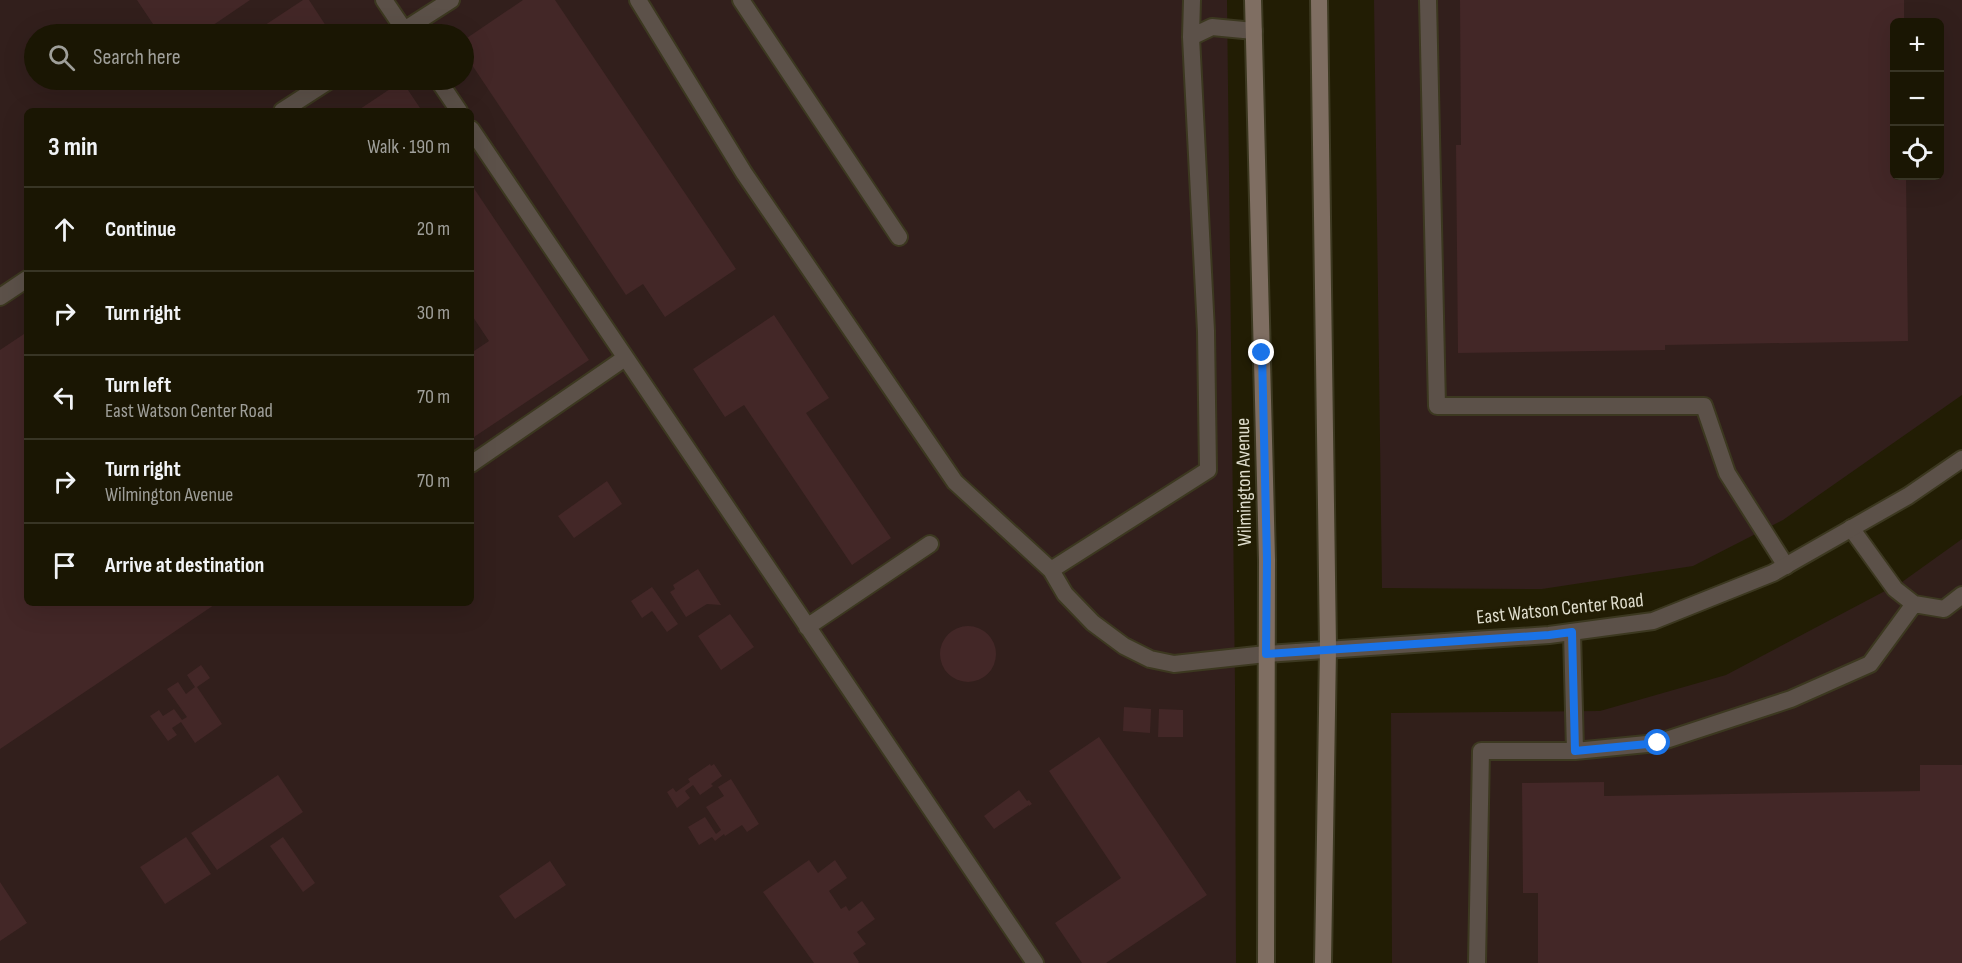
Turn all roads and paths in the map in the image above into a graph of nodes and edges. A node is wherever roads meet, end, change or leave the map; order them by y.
1 (384, 0) edge
2 (451, 0) edge
3 (638, 0) edge
4 (741, 0) edge
5 (1192, 0) edge
6 (1253, 0) edge
7 (1319, 0) edge
8 (1428, 0) edge
9 (398, 24) edge
10 (416, 24) edge
11 (1254, 31) junction
12 (1191, 37) junction
13 (315, 90) edge
14 (445, 90) edge
15 (287, 108) edge
16 (457, 108) edge
17 (474, 133) edge
18 (898, 237) dead end
19 (24, 281) edge
20 (0, 297) edge
21 (625, 358) junction
22 (1962, 459) edge
23 (474, 462) edge
24 (1851, 528) junction
25 (930, 544) dead end
26 (1786, 566) junction
27 (1051, 570) junction
28 (1962, 595) edge
29 (1914, 604) junction
30 (807, 627) junction
31 (1572, 632) junction
32 (1328, 648) junction
33 (1266, 654) junction
34 (1575, 751) junction
35 (1035, 963) edge
36 (1266, 963) edge
37 (1323, 963) edge
38 (1478, 963) edge

1 - 9 street
2 - 10 street
3 - 27 street, East Watson Center Road
4 - 18 street
5 - 12 street
6 - 11 main road, Wilmington Avenue
7 - 32 main road
8 - 26 street
11 - 12 street
11 - 33 main road, Wilmington Avenue
12 - 27 street
13 - 15 street
14 - 16 street
17 - 21 street
19 - 20 street
21 - 23 street
21 - 30 street
22 - 24 street, East Watson Center Road
24 - 26 street, East Watson Center Road
24 - 29 street
25 - 30 street
26 - 31 street, East Watson Center Road
27 - 33 street, East Watson Center Road
28 - 29 street
29 - 34 street
30 - 35 street
31 - 32 street, East Watson Center Road
31 - 34 street
32 - 33 street, East Watson Center Road
32 - 37 main road
33 - 36 main road, Wilmington Avenue
34 - 38 street

